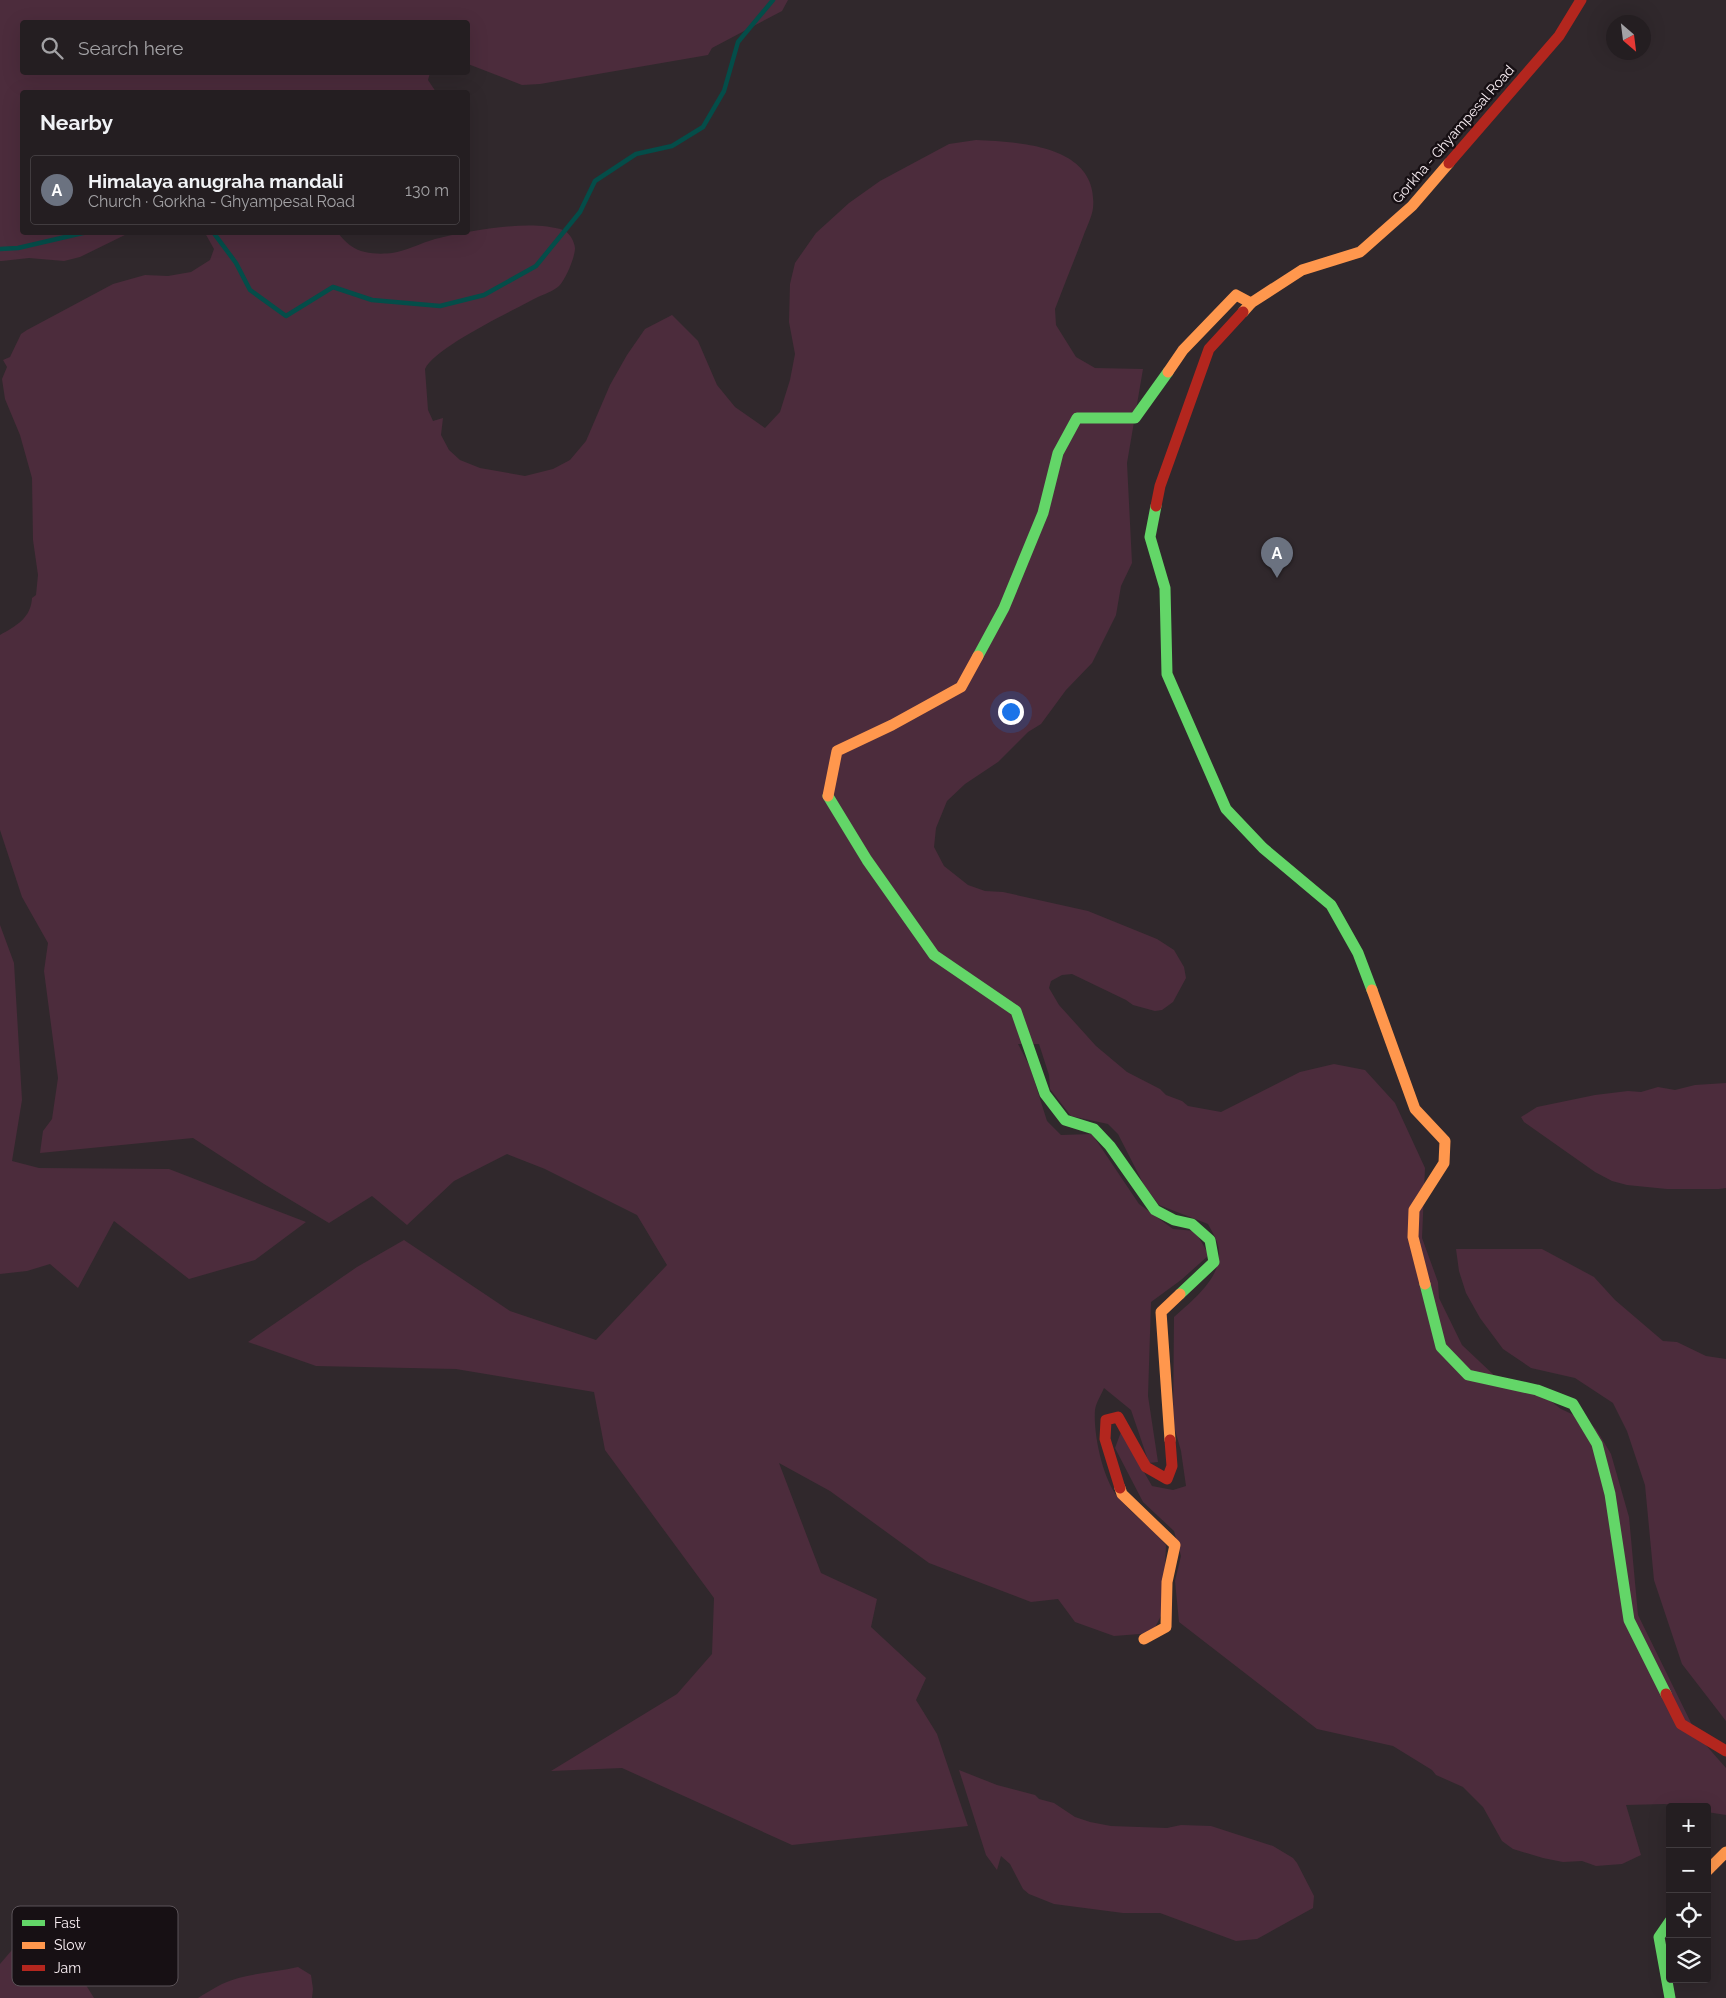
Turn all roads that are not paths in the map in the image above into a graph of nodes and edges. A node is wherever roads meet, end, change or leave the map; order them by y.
1 (1581, 0) edge
2 (1251, 303) junction
3 (1144, 1639) dead end
4 (1726, 1751) edge
5 (1726, 1852) edge
6 (1711, 1867) edge
7 (1666, 1927) edge
8 (1670, 1998) edge

1 - 2 main road, Gorkha - Ghyampesal Road
2 - 3 main road
2 - 4 main road, Gorkha - Ghyampesal Road
5 - 6 main road
7 - 8 main road

